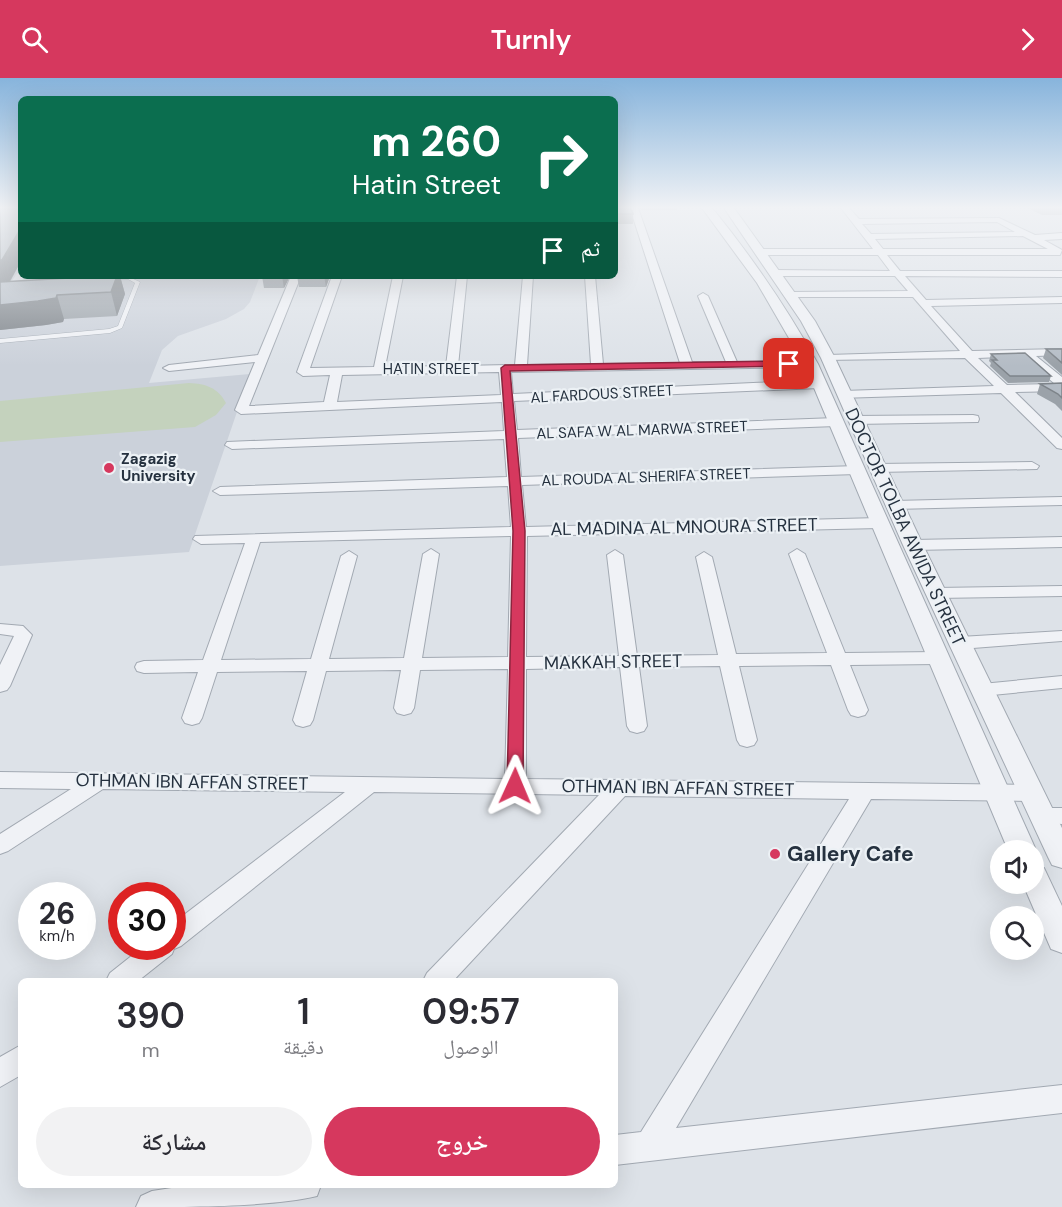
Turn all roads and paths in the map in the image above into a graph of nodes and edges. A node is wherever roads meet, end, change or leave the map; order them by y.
1 (652, 261) edge
2 (748, 261) edge
3 (766, 261) edge
4 (887, 261) edge
5 (775, 273) junction
6 (897, 273) junction
7 (1062, 274) edge
8 (131, 279) edge
9 (295, 279) edge
10 (336, 279) edge
11 (397, 279) edge
12 (462, 279) edge
13 (528, 279) edge
14 (590, 279) edge
15 (916, 294) junction
16 (791, 295) junction
17 (703, 296) dead end
18 (1062, 300) edge
19 (924, 303) junction
20 (0, 341) edge
21 (1062, 352) edge
22 (1026, 354) junction
23 (969, 355) junction
24 (263, 358) junction
25 (819, 361) junction
26 (747, 364) junction
27 (687, 365) junction
28 (733, 365) junction
29 (597, 367) junction
30 (169, 368) dead end
31 (452, 368) junction
32 (513, 368) junction
33 (379, 369) junction
34 (337, 371) junction
35 (819, 384) junction
36 (424, 385) junction
37 (1062, 385) edge
38 (757, 387) junction
39 (1004, 389) junction
40 (843, 396) junction
41 (508, 398) junction
42 (330, 406) junction
43 (973, 419) dead end
44 (845, 421) junction
45 (511, 435) junction
46 (232, 445) dead end
47 (1062, 445) edge
48 (1032, 466) dead end
49 (877, 468) junction
50 (857, 470) junction
51 (515, 481) junction
52 (220, 491) dead end
53 (1062, 501) edge
54 (894, 505) junction
55 (879, 523) junction
56 (519, 531) junction
57 (254, 538) junction
58 (201, 539) dead end
59 (1062, 542) edge
60 (913, 545) junction
61 (432, 554) dead end
62 (797, 554) dead end
63 (615, 555) dead end
64 (350, 556) dead end
65 (704, 557) dead end
66 (1062, 591) edge
67 (936, 593) junction
68 (0, 629) edge
69 (1062, 636) edge
70 (960, 643) junction
71 (938, 658) junction
72 (838, 659) junction
73 (728, 660) junction
74 (629, 662) junction
75 (517, 663) junction
76 (412, 664) junction
77 (319, 665) junction
78 (210, 666) junction
79 (144, 667) dead end
80 (1062, 682) edge
81 (0, 686) edge
82 (982, 690) junction
83 (404, 708) dead end
84 (858, 710) dead end
85 (192, 718) dead end
86 (303, 720) dead end
87 (637, 726) dead end
88 (747, 740) dead end
89 (0, 780) edge
90 (99, 781) junction
91 (370, 784) junction
92 (515, 786) junction
93 (620, 788) junction
94 (865, 791) junction
95 (997, 793) junction
96 (1032, 793) junction
97 (1052, 816) edge
98 (1018, 840) edge
99 (0, 845) edge
100 (1062, 857) edge
101 (1042, 894) edge
102 (186, 928) edge
103 (1062, 940) edge
104 (145, 960) edge
105 (123, 978) edge
106 (439, 978) edge
107 (18, 1060) edge
108 (0, 1074) edge
109 (1062, 1099) edge
110 (650, 1146) junction
111 (618, 1150) edge
112 (256, 1188) edge
113 (239, 1189) edge
114 (159, 1207) edge

1 - 27 street
2 - 25 street, DOCTOR TOLBA AWIDA STREET
3 - 5 street, DOCTOR TOLBA AWIDA STREET
4 - 6 street
5 - 6 street
5 - 16 street, DOCTOR TOLBA AWIDA STREET
6 - 7 street
6 - 15 street
8 - 20 lane
9 - 24 street
10 - 34 street, HATIN STREET
11 - 33 street
12 - 31 street
13 - 32 street
14 - 29 street
15 - 16 street
15 - 19 street
16 - 25 street, DOCTOR TOLBA AWIDA STREET
17 - 28 street
18 - 19 street
19 - 23 street
21 - 22 street, HATIN STREET
22 - 23 street, HATIN STREET
22 - 37 street
23 - 25 street, HATIN STREET
23 - 39 street
24 - 30 street
24 - 42 street, AL FARDOUS STREET
25 - 26 street, HATIN STREET
25 - 35 street, DOCTOR TOLBA AWIDA STREET
25 - 40 street, DOCTOR TOLBA AWIDA STREET
26 - 28 street, HATIN STREET
26 - 38 street
27 - 28 street, HATIN STREET
27 - 29 street, HATIN STREET
29 - 32 street, HATIN STREET
31 - 32 street, HATIN STREET
31 - 36 street, HATIN STREET
32 - 41 street
33 - 34 street, HATIN STREET
33 - 36 street, HATIN STREET
34 - 42 street
35 - 38 street, AL FARDOUS STREET
35 - 44 street, DOCTOR TOLBA AWIDA STREET
36 - 41 street, AL FARDOUS STREET
36 - 42 street, AL FARDOUS STREET
37 - 39 street
38 - 41 street, AL FARDOUS STREET
39 - 40 street
39 - 47 street
40 - 44 street, DOCTOR TOLBA AWIDA STREET
41 - 45 street
43 - 44 street, AL SAFA W AL MARWA STREET
44 - 45 street, AL SAFA W AL MARWA STREET
44 - 49 street, DOCTOR TOLBA AWIDA STREET
44 - 50 street, DOCTOR TOLBA AWIDA STREET
45 - 46 street, AL SAFA W AL MARWA STREET
45 - 51 street
48 - 49 street
49 - 54 street, DOCTOR TOLBA AWIDA STREET
50 - 51 street, AL ROUDA AL SHERIFA STREET
50 - 55 street, DOCTOR TOLBA AWIDA STREET
51 - 52 street, AL ROUDA AL SHERIFA STREET
51 - 56 street
53 - 54 street
54 - 60 street, DOCTOR TOLBA AWIDA STREET
55 - 56 street, AL MADINA AL MNOURA STREET
55 - 71 street, DOCTOR TOLBA AWIDA STREET
56 - 57 street, AL MADINA AL MNOURA STREET
56 - 75 street
57 - 58 street, AL MADINA AL MNOURA STREET
57 - 78 street
59 - 60 street
60 - 67 street, DOCTOR TOLBA AWIDA STREET
61 - 76 street
62 - 72 street
63 - 74 street
64 - 77 street
65 - 73 street
66 - 67 street
67 - 70 street, DOCTOR TOLBA AWIDA STREET
68 - 81 street
69 - 70 street
70 - 82 street, DOCTOR TOLBA AWIDA STREET
71 - 72 street, MAKKAH STREET
71 - 95 street, DOCTOR TOLBA AWIDA STREET
72 - 73 street, MAKKAH STREET
72 - 84 street
73 - 74 street, MAKKAH STREET
73 - 88 street
74 - 75 street, MAKKAH STREET
74 - 87 street
75 - 76 street, MAKKAH STREET
75 - 92 street
76 - 77 street, MAKKAH STREET
76 - 83 street
77 - 78 street, MAKKAH STREET
77 - 86 street
78 - 79 street, MAKKAH STREET
78 - 85 street
80 - 82 street
82 - 96 street, DOCTOR TOLBA AWIDA STREET
89 - 90 street, OTHMAN IBN AFFAN STREET
90 - 91 street, OTHMAN IBN AFFAN STREET
90 - 99 street
91 - 92 street, OTHMAN IBN AFFAN STREET
91 - 102 street
92 - 93 street, OTHMAN IBN AFFAN STREET
93 - 94 street, OTHMAN IBN AFFAN STREET
93 - 106 street
94 - 95 street, OTHMAN IBN AFFAN STREET
94 - 110 street
95 - 96 street, OTHMAN IBN AFFAN STREET
95 - 98 street, DOCTOR TOLBA AWIDA STREET
96 - 97 street, DOCTOR TOLBA AWIDA STREET
97 - 100 street, DOCTOR TOLBA AWIDA STREET
101 - 103 street
104 - 105 street
107 - 108 street
109 - 110 street
110 - 111 street
112 - 113 street
113 - 114 street

